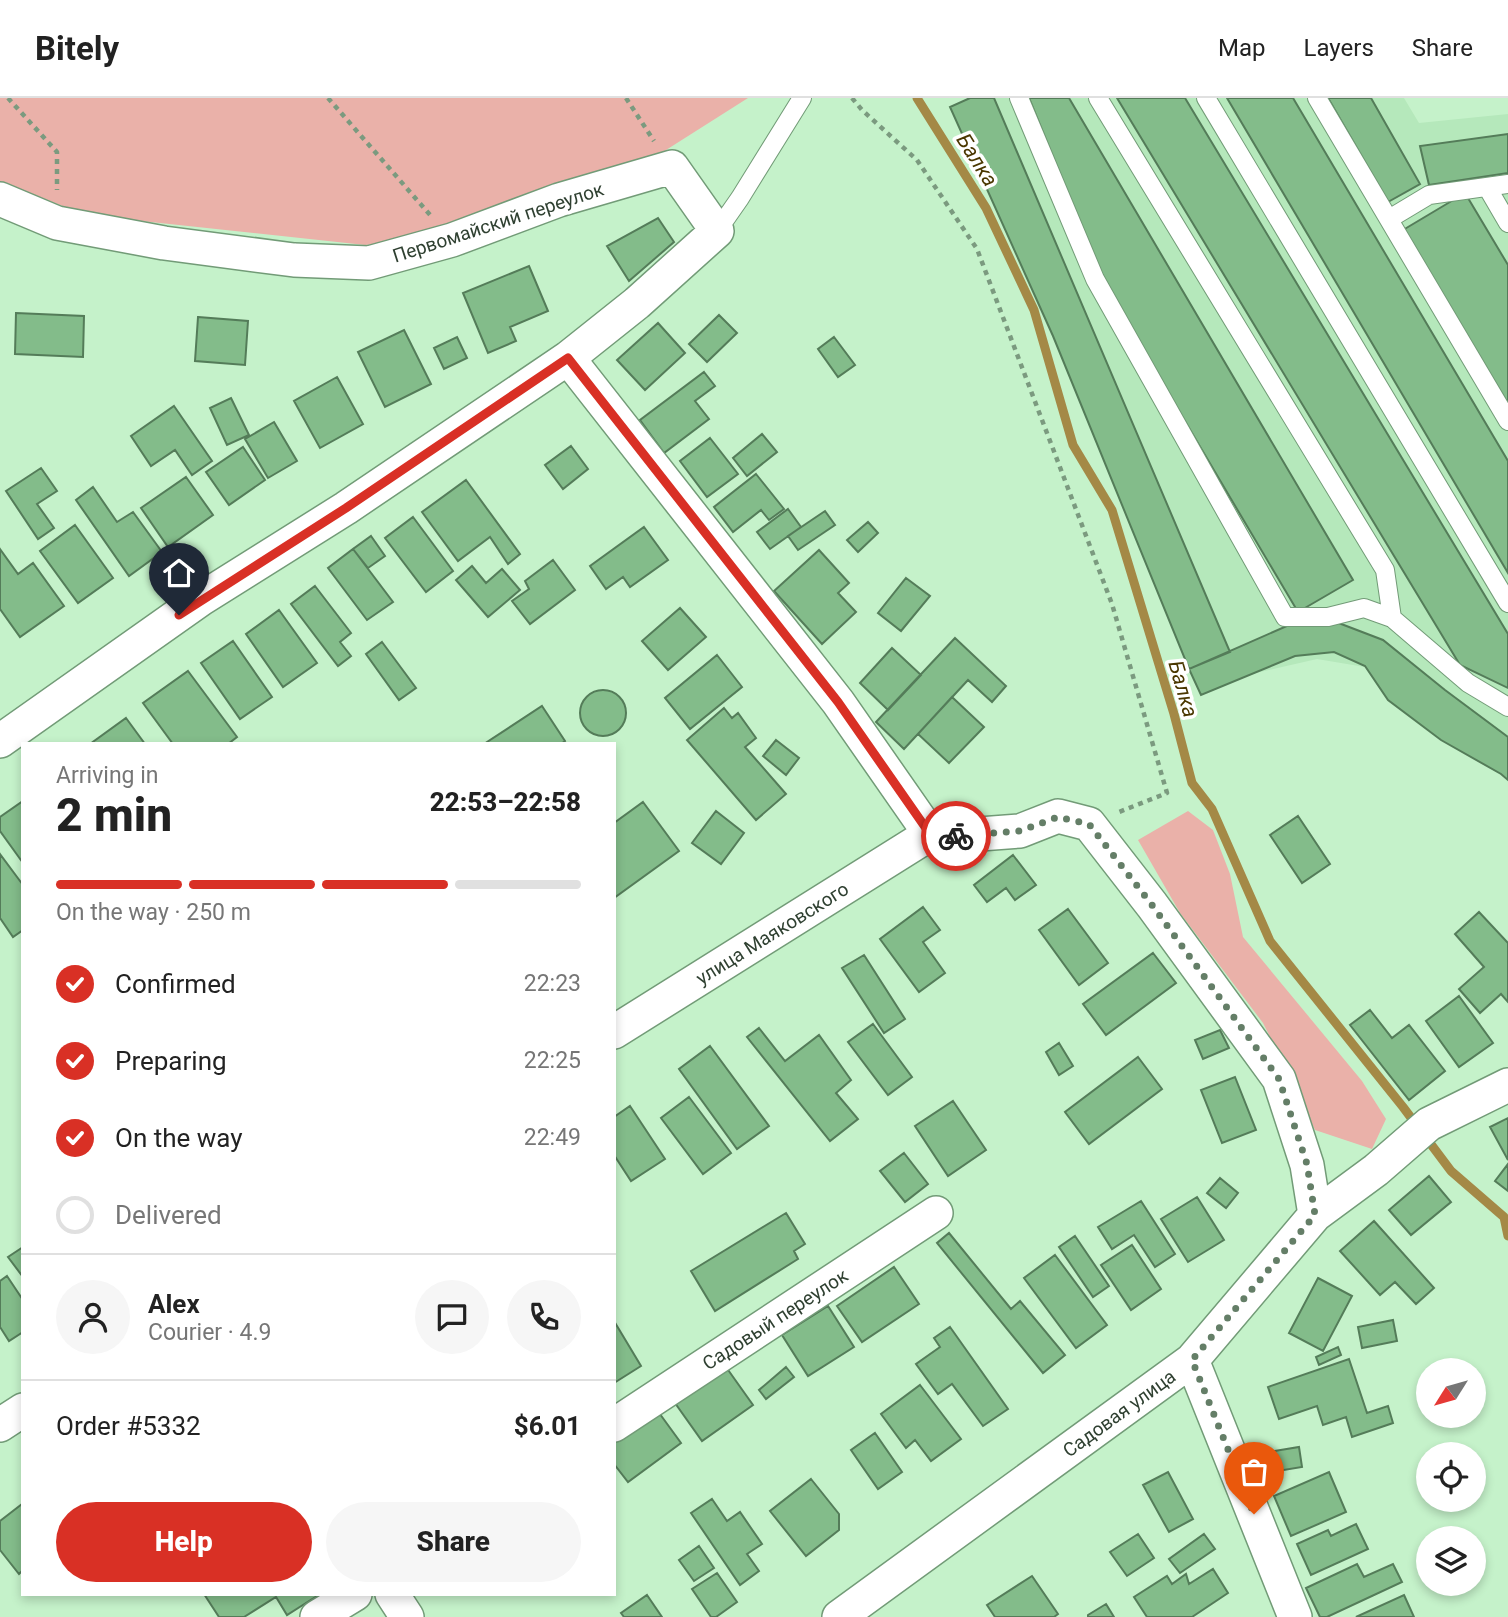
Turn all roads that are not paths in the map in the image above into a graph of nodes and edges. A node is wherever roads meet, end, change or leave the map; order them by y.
1 (802, 98) edge
2 (1019, 98) edge
3 (1097, 98) edge
4 (1206, 98) edge
5 (1317, 98) edge
6 (1508, 184) edge
7 (1487, 187) junction
8 (0, 199) edge
9 (1389, 219) junction
10 (1508, 223) edge
11 (717, 231) junction
12 (568, 358) junction
13 (1508, 421) edge
14 (1508, 603) edge
15 (1392, 618) junction
16 (1508, 707) edge
17 (0, 741) edge
18 (930, 834) junction
19 (616, 1031) edge
20 (1508, 1085) edge
21 (936, 1213) dead end
22 (1315, 1215) junction
23 (1192, 1360) junction
24 (21, 1411) edge
25 (616, 1424) edge
26 (0, 1425) edge
27 (352, 1596) edge
28 (393, 1596) edge
29 (317, 1617) edge
30 (407, 1617) edge
31 (839, 1617) edge
32 (1295, 1617) edge

1 - 11 lane
2 - 15 lane
3 - 15 lane
4 - 14 lane
5 - 9 lane
6 - 7 lane
7 - 9 lane
7 - 10 lane
8 - 11 street, Первомайский переулок
9 - 13 lane
11 - 12 street
12 - 17 street
12 - 18 street
15 - 16 lane
18 - 19 street, улица Маяковского
18 - 22 street
20 - 22 street, Садовая улица
21 - 25 street, Садовый переулок
22 - 23 street, Садовая улица
23 - 31 street, Садовая улица
23 - 32 street
24 - 26 street
27 - 29 street
28 - 30 street

